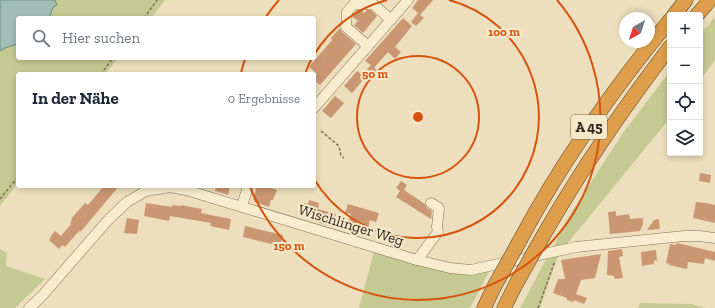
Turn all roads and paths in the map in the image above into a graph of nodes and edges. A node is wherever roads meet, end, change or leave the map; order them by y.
1 (157, 0) edge
2 (408, 0) edge
3 (686, 0) edge
4 (710, 0) edge
5 (676, 12) edge
6 (700, 12) edge
7 (145, 16) edge
8 (391, 20) junction
9 (667, 24) edge
10 (368, 46) junction
11 (669, 48) edge
12 (112, 60) edge
13 (102, 72) edge
14 (316, 106) edge
15 (321, 131) dead end
16 (344, 158) dead end
17 (16, 179) edge
18 (164, 188) edge
19 (175, 188) edge
20 (247, 188) edge
21 (0, 199) edge
22 (431, 203) dead end
23 (242, 206) junction
24 (715, 238) edge
25 (559, 250) junction
26 (417, 260) junction
27 (29, 308) edge
28 (484, 308) edge
29 (504, 308) edge
30 (538, 308) edge

1 - 7 path
2 - 8 street
3 - 5 highway
4 - 6 highway
8 - 10 street
8 - 10 street
9 - 28 highway, A 45, bridge
10 - 14 street
11 - 29 highway, A 45, bridge
12 - 13 path
15 - 16 path
17 - 21 path
18 - 27 street, Wischlinger Weg
19 - 23 street, Wischlinger Weg
20 - 23 street
22 - 26 street
23 - 26 street, Wischlinger Weg
24 - 25 street, Wischlinger Weg
25 - 26 street, Wischlinger Weg
25 - 30 path

